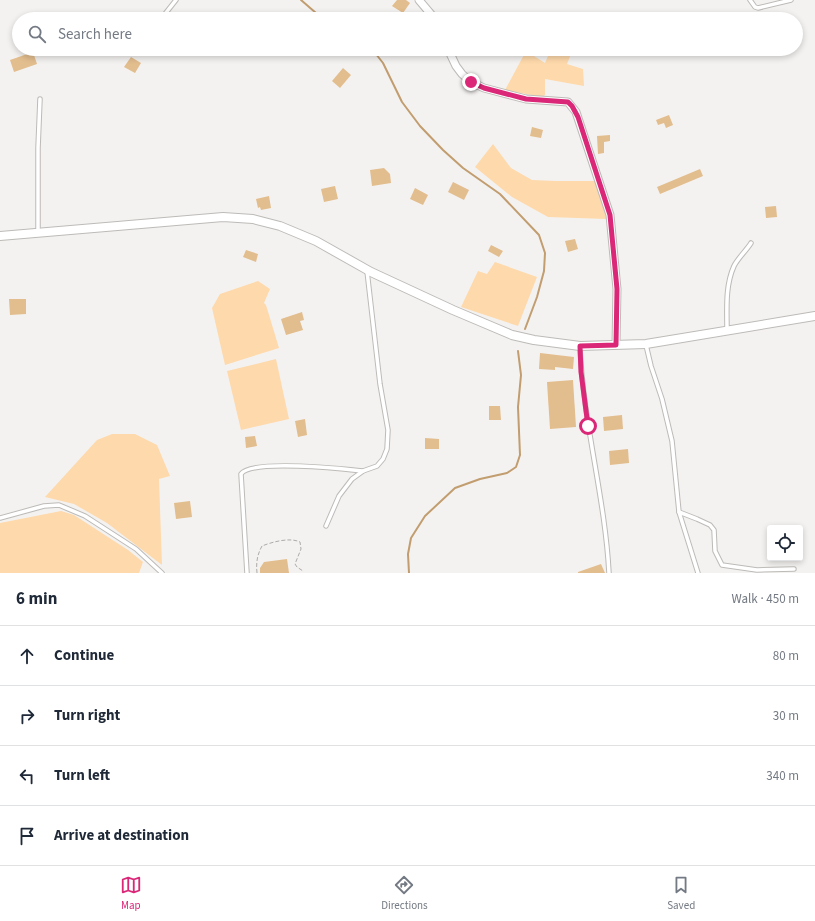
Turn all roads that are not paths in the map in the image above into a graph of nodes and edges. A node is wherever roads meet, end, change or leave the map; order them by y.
1 (176, 0) edge
2 (419, 0) edge
3 (750, 0) edge
4 (791, 0) edge
5 (167, 12) edge
6 (429, 12) edge
7 (451, 56) edge
8 (40, 99) dead end
9 (38, 232) junction
10 (0, 236) edge
11 (751, 243) dead end
12 (367, 269) junction
13 (815, 316) edge
14 (727, 330) junction
15 (646, 344) junction
16 (616, 345) junction
17 (580, 346) junction
18 (363, 471) junction
19 (679, 512) junction
20 (0, 518) edge
21 (326, 526) dead end
22 (794, 569) dead end
23 (162, 573) edge
24 (247, 573) edge
25 (609, 573) edge
26 (698, 573) edge

1 - 5 lane
2 - 6 street
3 - 4 lane
7 - 16 street
8 - 9 lane
9 - 10 street
9 - 12 street
11 - 14 lane
12 - 17 street
12 - 18 lane
13 - 14 street
14 - 15 street
15 - 16 street
15 - 19 lane
16 - 17 street
17 - 25 lane
18 - 21 lane
18 - 24 lane
19 - 22 lane
19 - 26 lane
20 - 23 lane

